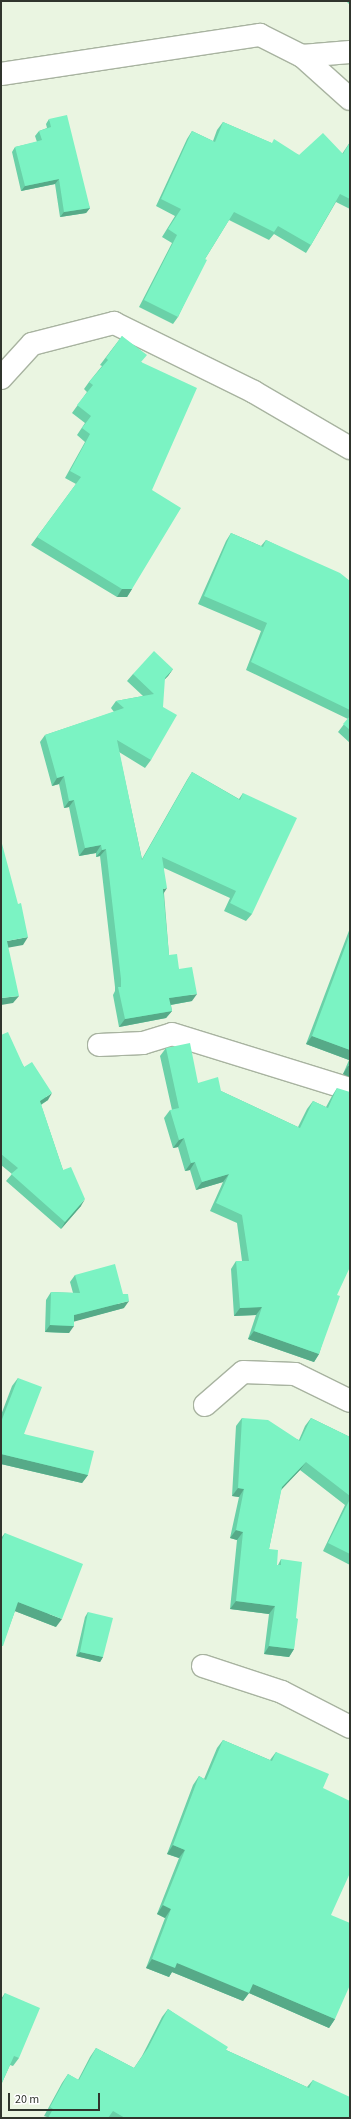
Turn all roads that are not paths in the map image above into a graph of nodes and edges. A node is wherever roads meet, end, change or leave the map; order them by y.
1 (350, 52) edge
2 (302, 56) junction
3 (1, 74) edge
4 (350, 99) edge
5 (1, 378) edge
6 (350, 448) edge
7 (99, 1045) dead end
8 (350, 1089) edge
9 (350, 1401) edge
10 (205, 1405) dead end
11 (203, 1666) dead end
12 (350, 1727) edge

1 - 2 street
2 - 3 street
2 - 4 street
5 - 6 street
7 - 8 street
9 - 10 street
11 - 12 street

